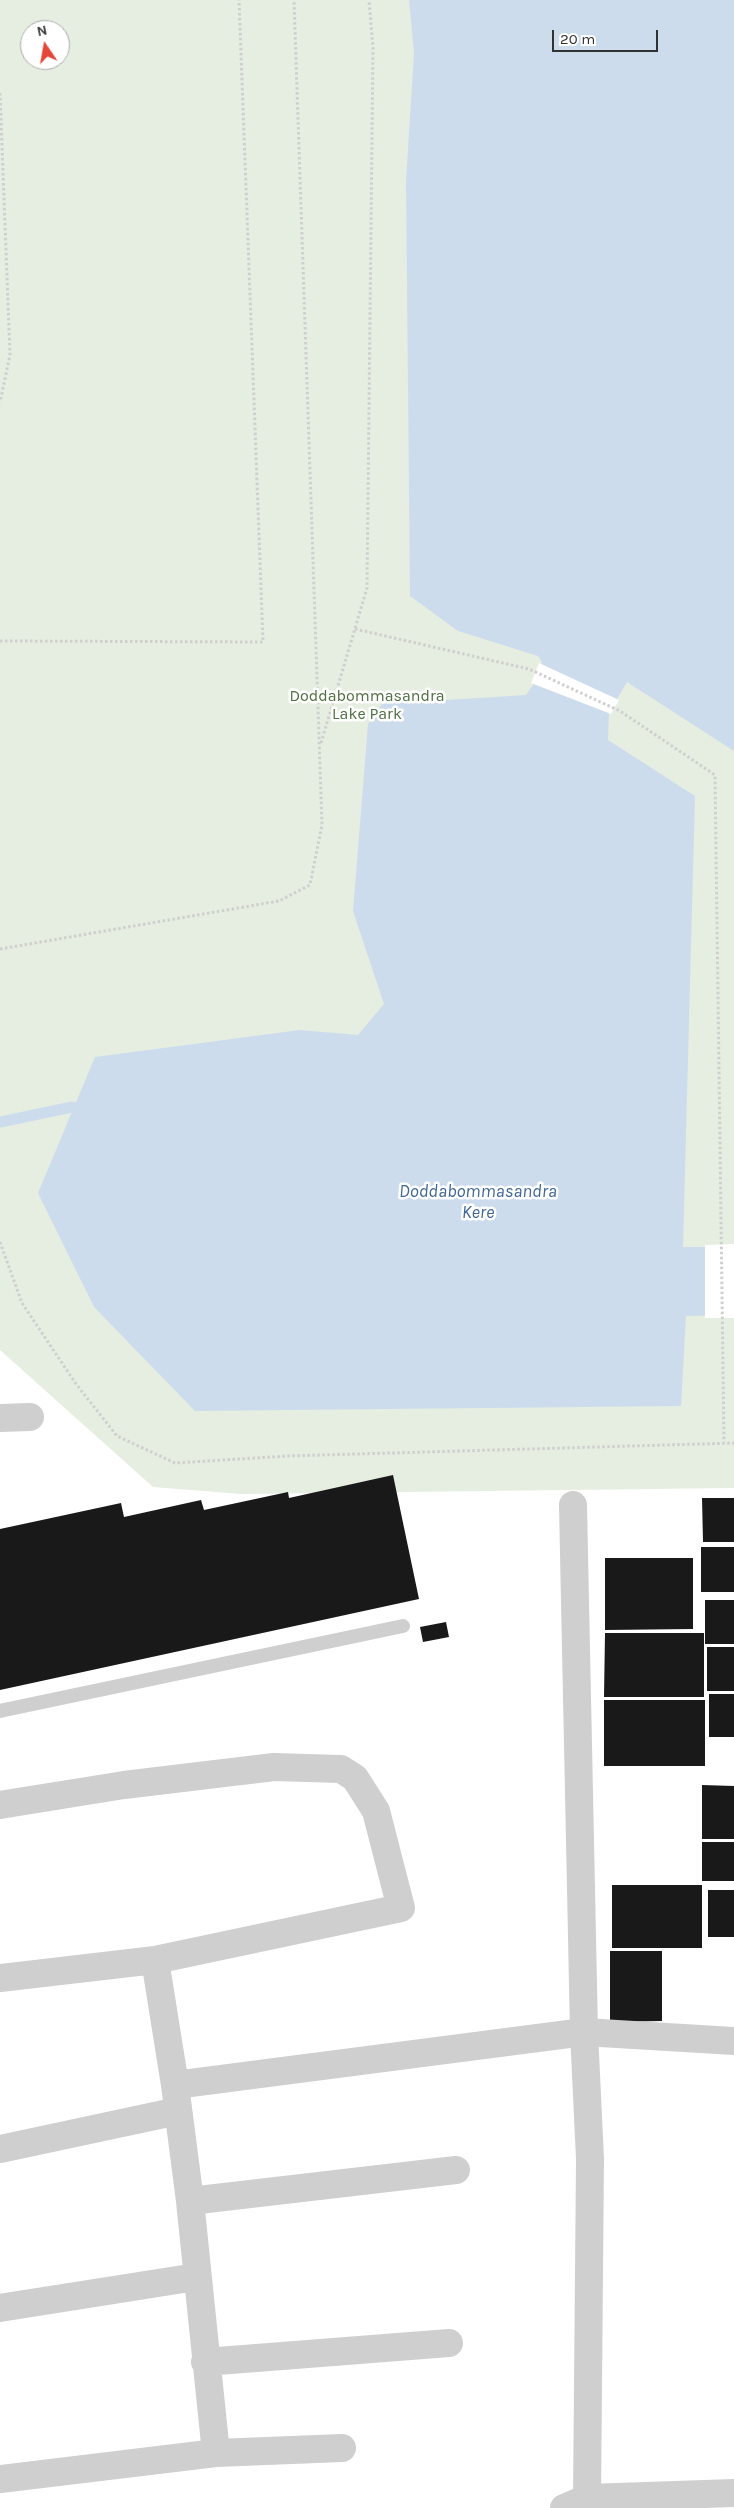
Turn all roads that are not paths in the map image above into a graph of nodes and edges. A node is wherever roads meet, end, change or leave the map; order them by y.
1 (30, 1417) dead end
2 (0, 1418) edge
3 (573, 1505) dead end
4 (403, 1626) dead end
5 (0, 1711) edge
6 (0, 1805) edge
7 (154, 1960) junction
8 (0, 1978) edge
9 (584, 2032) junction
10 (734, 2041) edge
11 (177, 2098) junction
12 (0, 2149) edge
13 (456, 2170) dead end
14 (190, 2201) junction
15 (196, 2277) junction
16 (0, 2308) edge
17 (449, 2343) dead end
18 (205, 2362) junction
19 (342, 2448) dead end
20 (216, 2453) junction
21 (0, 2479) edge
22 (734, 2493) edge
23 (576, 2503) edge

1 - 2 street
3 - 9 street
4 - 5 lane
6 - 7 street
7 - 8 street
7 - 11 street
9 - 10 street
9 - 11 street
9 - 23 street
11 - 12 street
11 - 14 street
13 - 14 street
14 - 15 street
15 - 16 street
15 - 18 street
17 - 18 street
18 - 20 street
19 - 20 street
20 - 21 street
22 - 23 street

